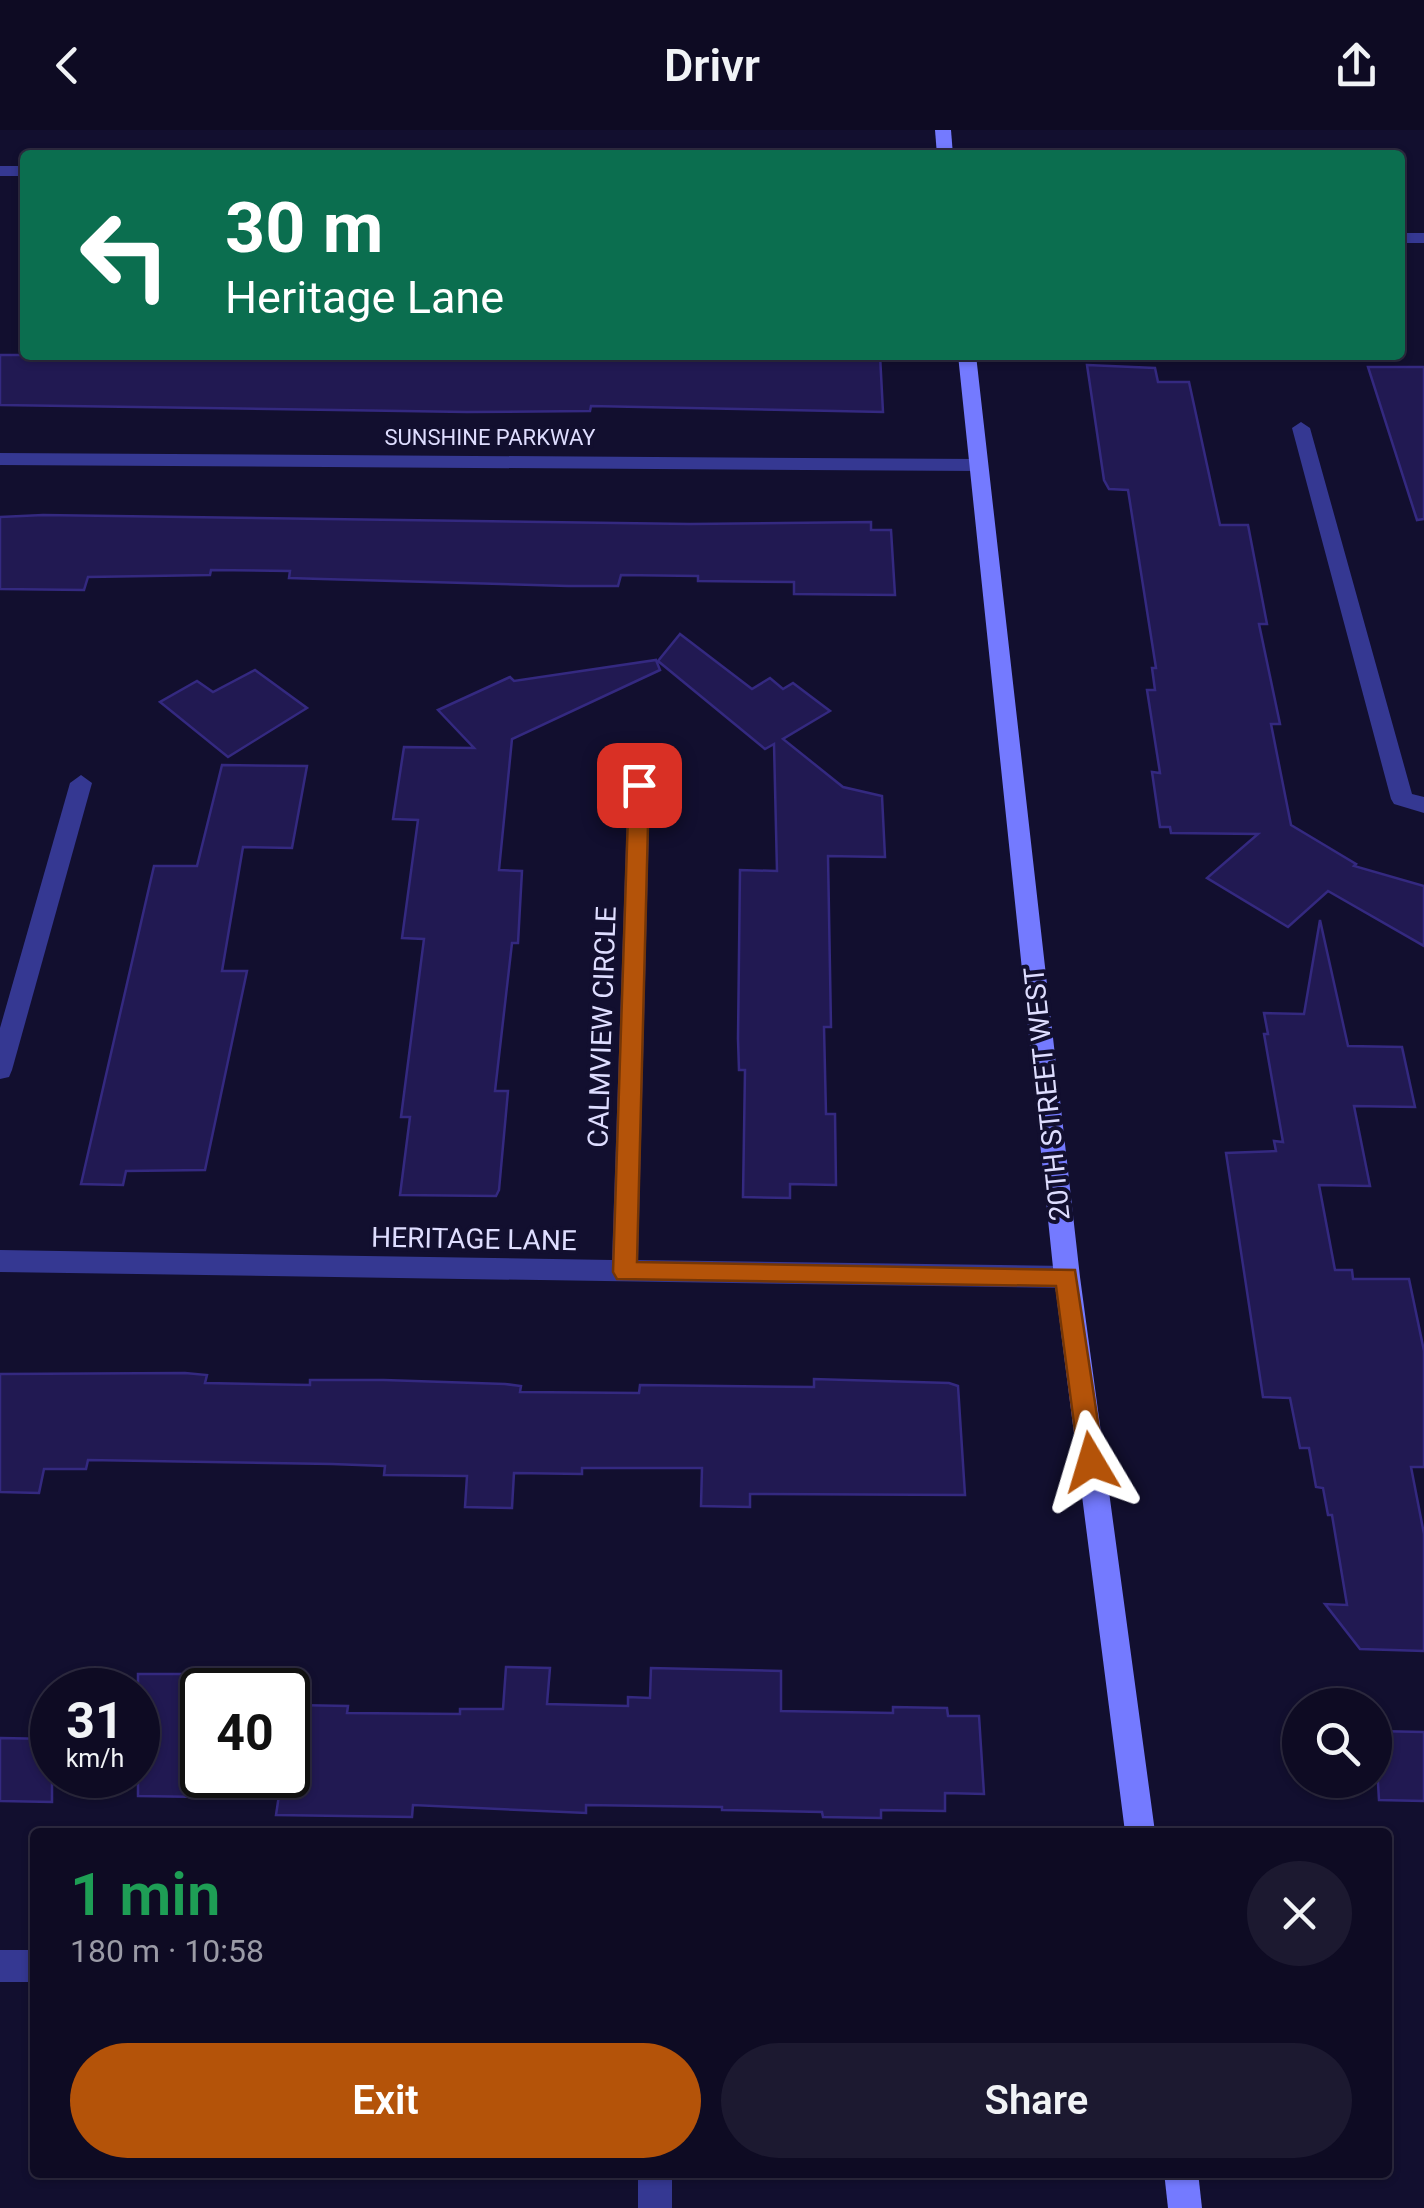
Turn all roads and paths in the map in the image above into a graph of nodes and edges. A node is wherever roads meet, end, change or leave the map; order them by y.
1 (968, 360) edge
2 (1301, 428) dead end
3 (0, 459) edge
4 (979, 465) junction
5 (81, 783) dead end
6 (639, 785) dead end
7 (1413, 802) edge
8 (0, 1070) edge
9 (0, 1262) edge
10 (625, 1272) junction
11 (1067, 1277) junction
12 (1139, 1828) edge
13 (0, 1966) edge
14 (30, 1966) edge
15 (655, 2178) edge
16 (1182, 2178) edge
17 (655, 2208) edge
18 (1185, 2208) edge

1 - 4 street, 20TH STREET WEST
2 - 7 street
3 - 4 street, SUNSHINE PARKWAY
4 - 11 street, 20TH STREET WEST
5 - 8 street
6 - 10 street, CALMVIEW CIRCLE
9 - 10 street, HERITAGE LANE
10 - 11 street, HERITAGE LANE
11 - 12 street, 20TH STREET WEST
13 - 14 street
15 - 17 street
16 - 18 street

